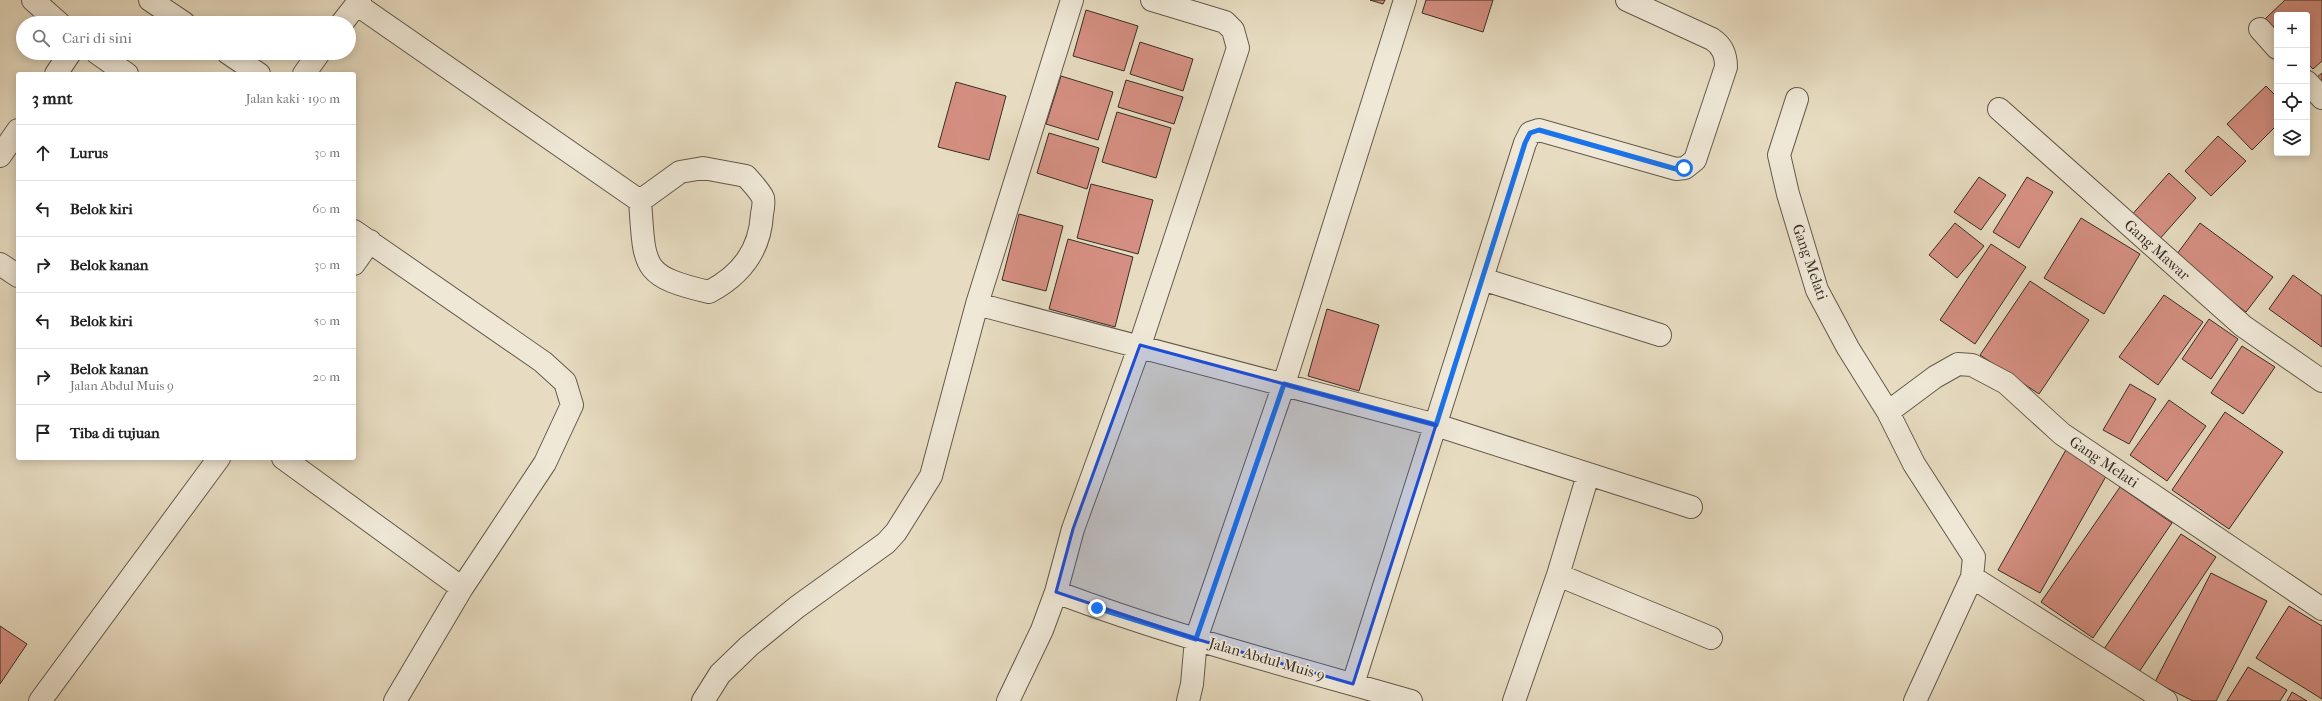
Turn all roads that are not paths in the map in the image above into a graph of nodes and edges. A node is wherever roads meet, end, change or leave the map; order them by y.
1 (33, 0) edge
2 (150, 0) edge
3 (1072, 0) edge
4 (1152, 0) edge
5 (1405, 0) edge
6 (1627, 0) edge
7 (358, 2) edge
8 (51, 16) edge
9 (174, 16) edge
10 (347, 16) edge
11 (2260, 29) dead end
12 (2274, 45) edge
13 (65, 60) edge
14 (107, 60) edge
15 (238, 60) edge
16 (315, 60) edge
17 (57, 72) edge
18 (123, 72) edge
19 (256, 72) edge
20 (306, 72) edge
21 (2309, 84) edge
22 (2322, 98) edge
23 (1797, 99) dead end
24 (1999, 109) dead end
25 (16, 133) edge
26 (0, 156) edge
27 (640, 201) junction
28 (362, 236) edge
29 (356, 257) edge
30 (0, 264) edge
31 (16, 275) edge
32 (1482, 279) junction
33 (977, 304) junction
34 (1660, 335) dead end
35 (1140, 345) junction
36 (2322, 381) edge
37 (1284, 384) junction
38 (1888, 412) junction
39 (1436, 425) junction
40 (218, 460) edge
41 (285, 460) edge
42 (1588, 475) junction
43 (1691, 507) dead end
44 (1558, 575) junction
45 (1972, 577) junction
46 (462, 588) junction
47 (1056, 592) junction
48 (2322, 609) edge
49 (1711, 638) dead end
50 (1196, 639) junction
51 (1353, 684) junction
52 (40, 701) edge
53 (395, 701) edge
54 (703, 701) edge
55 (1008, 701) edge
56 (1188, 701) edge
57 (1412, 701) edge
58 (1514, 701) edge
59 (1915, 701) edge
60 (2166, 701) edge

1 - 8 street
2 - 9 street
3 - 33 street
4 - 35 street
5 - 37 street
6 - 32 street
7 - 10 street
7 - 27 street
11 - 12 street
13 - 17 street
14 - 18 street
15 - 19 street
16 - 20 street
21 - 22 street
23 - 38 street, Gang Melati
24 - 36 street, Gang Mawar
25 - 26 street
27 - 27 street
28 - 29 street
28 - 46 street
30 - 31 street
32 - 34 street
32 - 39 street
33 - 35 street
33 - 54 street
35 - 37 street
35 - 47 street
37 - 39 street
37 - 50 street
38 - 45 street, Gang Melati
38 - 48 street, Gang Melati
39 - 42 street
39 - 51 street
40 - 52 street
41 - 46 street
42 - 43 street
42 - 44 street
44 - 49 street
44 - 58 street
45 - 59 street, Gang Melati
45 - 60 street
46 - 53 street
47 - 50 street, Jalan Abdul Muis 9
47 - 55 street
50 - 51 street, Jalan Abdul Muis 9
50 - 56 street
51 - 57 street, Jalan Abdul Muis 9

